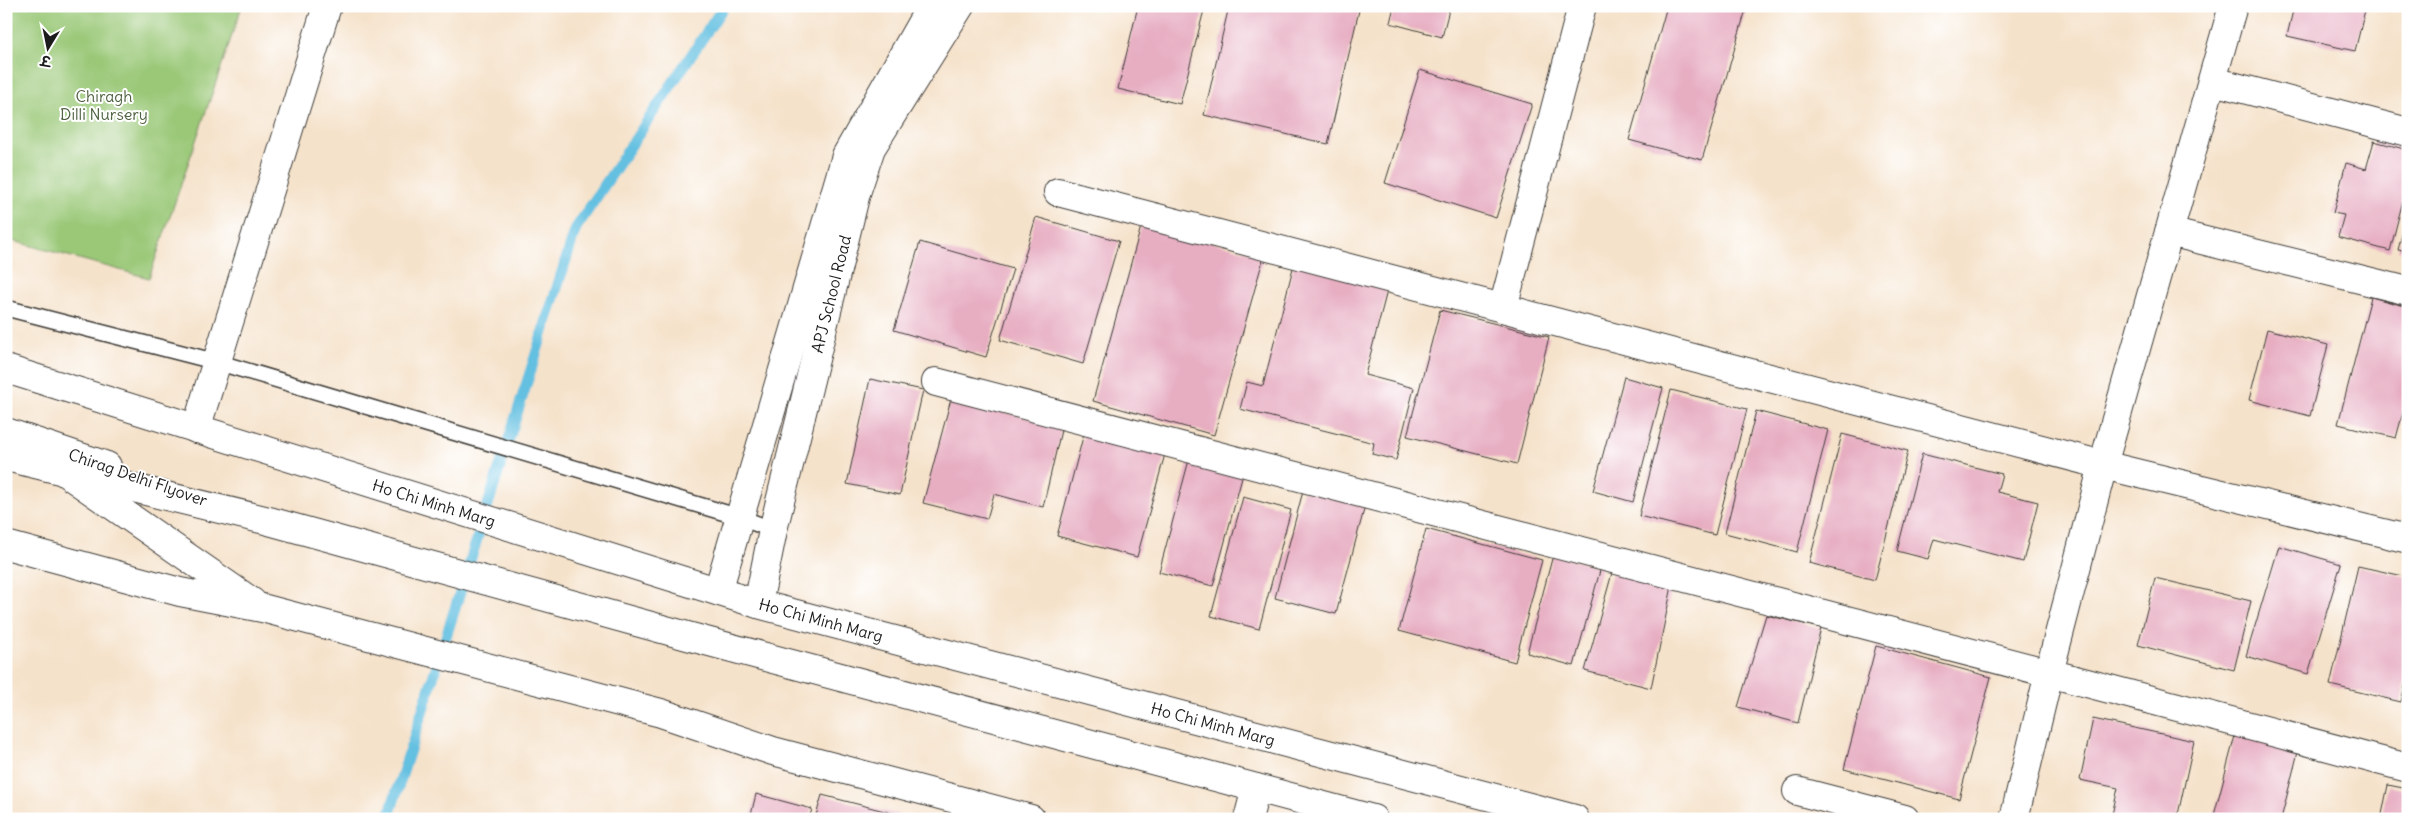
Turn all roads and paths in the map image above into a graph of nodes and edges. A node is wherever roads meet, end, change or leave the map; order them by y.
1 (327, 6) edge
2 (931, 6) edge
3 (960, 6) edge
4 (1582, 6) edge
5 (2233, 6) edge
6 (2213, 81) junction
7 (2408, 132) edge
8 (1058, 192) dead end
9 (2170, 232) junction
10 (2408, 291) edge
11 (6, 308) edge
12 (1503, 308) junction
13 (6, 354) edge
14 (217, 362) junction
15 (6, 369) edge
16 (936, 382) dead end
17 (77, 392) junction
18 (196, 429) junction
19 (6, 432) edge
20 (6, 457) edge
21 (2103, 465) junction
22 (66, 473) junction
23 (739, 517) junction
24 (269, 522) junction
25 (773, 530) junction
26 (2408, 539) edge
27 (6, 545) edge
28 (718, 591) junction
29 (758, 604) junction
30 (262, 608) junction
31 (2049, 673) junction
32 (2408, 768) edge
33 (1256, 788) junction
34 (1797, 791) dead end
35 (1032, 819) edge
36 (1248, 819) edge
37 (1373, 819) edge
38 (1575, 819) edge
39 (1905, 819) edge
40 (2014, 819) edge

1 - 14 street
2 - 23 street
3 - 25 street, APJ School Road
4 - 12 street
5 - 6 street
6 - 7 street
6 - 9 street
8 - 12 street
9 - 10 street
9 - 21 street
11 - 14 lane
12 - 21 street
13 - 17 street
14 - 18 street
14 - 23 lane
15 - 17 street
16 - 31 street
17 - 18 street, Ho Chi Minh Marg
18 - 28 street, Ho Chi Minh Marg
19 - 24 street, Chirag Delhi Flyover
20 - 22 street
21 - 26 street
21 - 31 street
22 - 24 street
22 - 30 street
23 - 25 lane
23 - 28 street
24 - 33 street
25 - 29 street, APJ School Road
27 - 30 street
28 - 29 street, Ho Chi Minh Marg
29 - 38 street, Ho Chi Minh Marg
30 - 35 street
31 - 32 street
31 - 40 street
33 - 36 street
33 - 37 street
34 - 39 street

